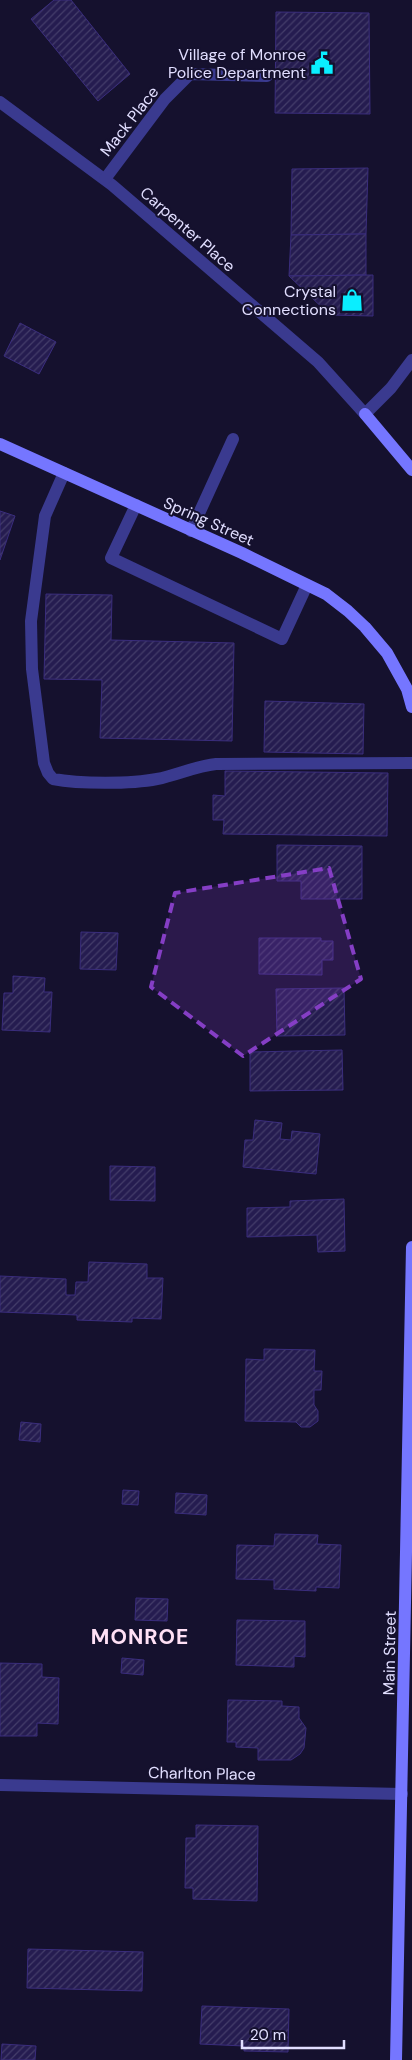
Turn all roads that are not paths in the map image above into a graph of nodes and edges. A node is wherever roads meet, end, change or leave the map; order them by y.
1 (267, 76) dead end
2 (0, 102) edge
3 (104, 179) junction
4 (412, 360) edge
5 (365, 414) junction
6 (233, 439) dead end
7 (0, 444) edge
8 (412, 470) edge
9 (64, 473) junction
10 (136, 506) junction
11 (191, 531) junction
12 (307, 585) junction
13 (412, 707) edge
14 (412, 763) edge
15 (412, 1247) edge
16 (409, 1657) edge
17 (0, 1784) edge
18 (402, 1794) junction
19 (396, 2060) edge

1 - 3 street, Mack Place
2 - 3 street, Carpenter Place
3 - 5 street, Carpenter Place
4 - 5 street
5 - 8 street
6 - 11 street
7 - 9 street, Spring Street
9 - 10 street, Spring Street
9 - 14 street
10 - 11 street, Spring Street
10 - 12 street
11 - 12 street, Spring Street
12 - 13 street, Spring Street
15 - 16 street, Main Street
16 - 18 street, Main Street
17 - 18 street, Charlton Place
18 - 19 street, Main Street

